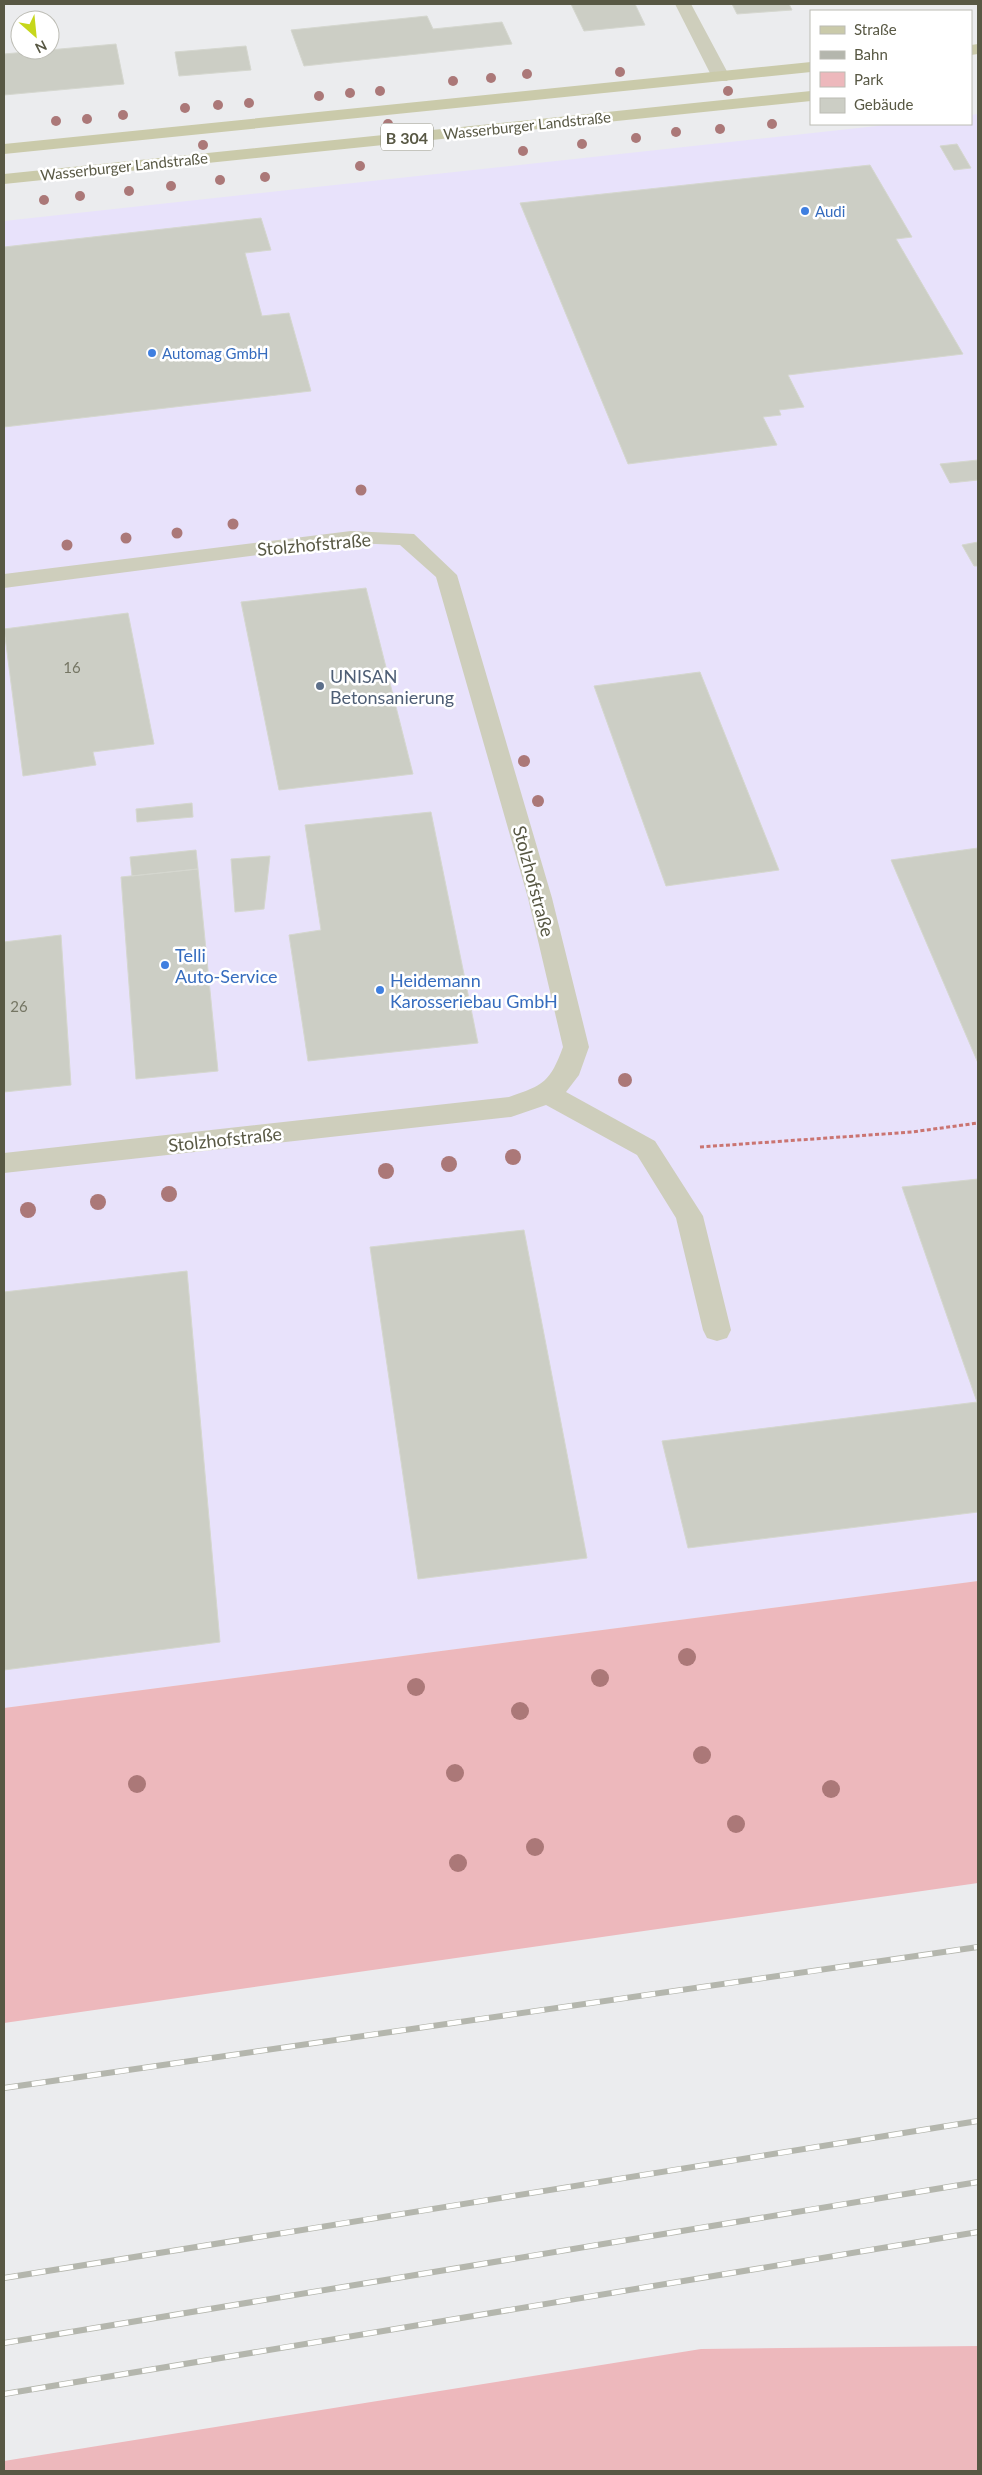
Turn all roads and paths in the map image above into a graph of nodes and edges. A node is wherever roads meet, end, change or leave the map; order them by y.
1 (682, 4) edge
2 (810, 67) edge
3 (721, 77) junction
4 (810, 96) edge
5 (4, 149) edge
6 (4, 179) edge
7 (4, 580) edge
8 (548, 1094) junction
9 (978, 1123) edge
10 (646, 1148) junction
11 (4, 1163) edge
12 (717, 1330) dead end

1 - 3 street
2 - 3 main road, Wasserburger Landstraße / B 304
3 - 5 main road, Wasserburger Landstraße / B 304
4 - 6 main road, Wasserburger Landstraße / B 304
7 - 8 street, Stolzhofstraße
8 - 10 street
8 - 11 street, Stolzhofstraße
9 - 10 path
10 - 12 street

